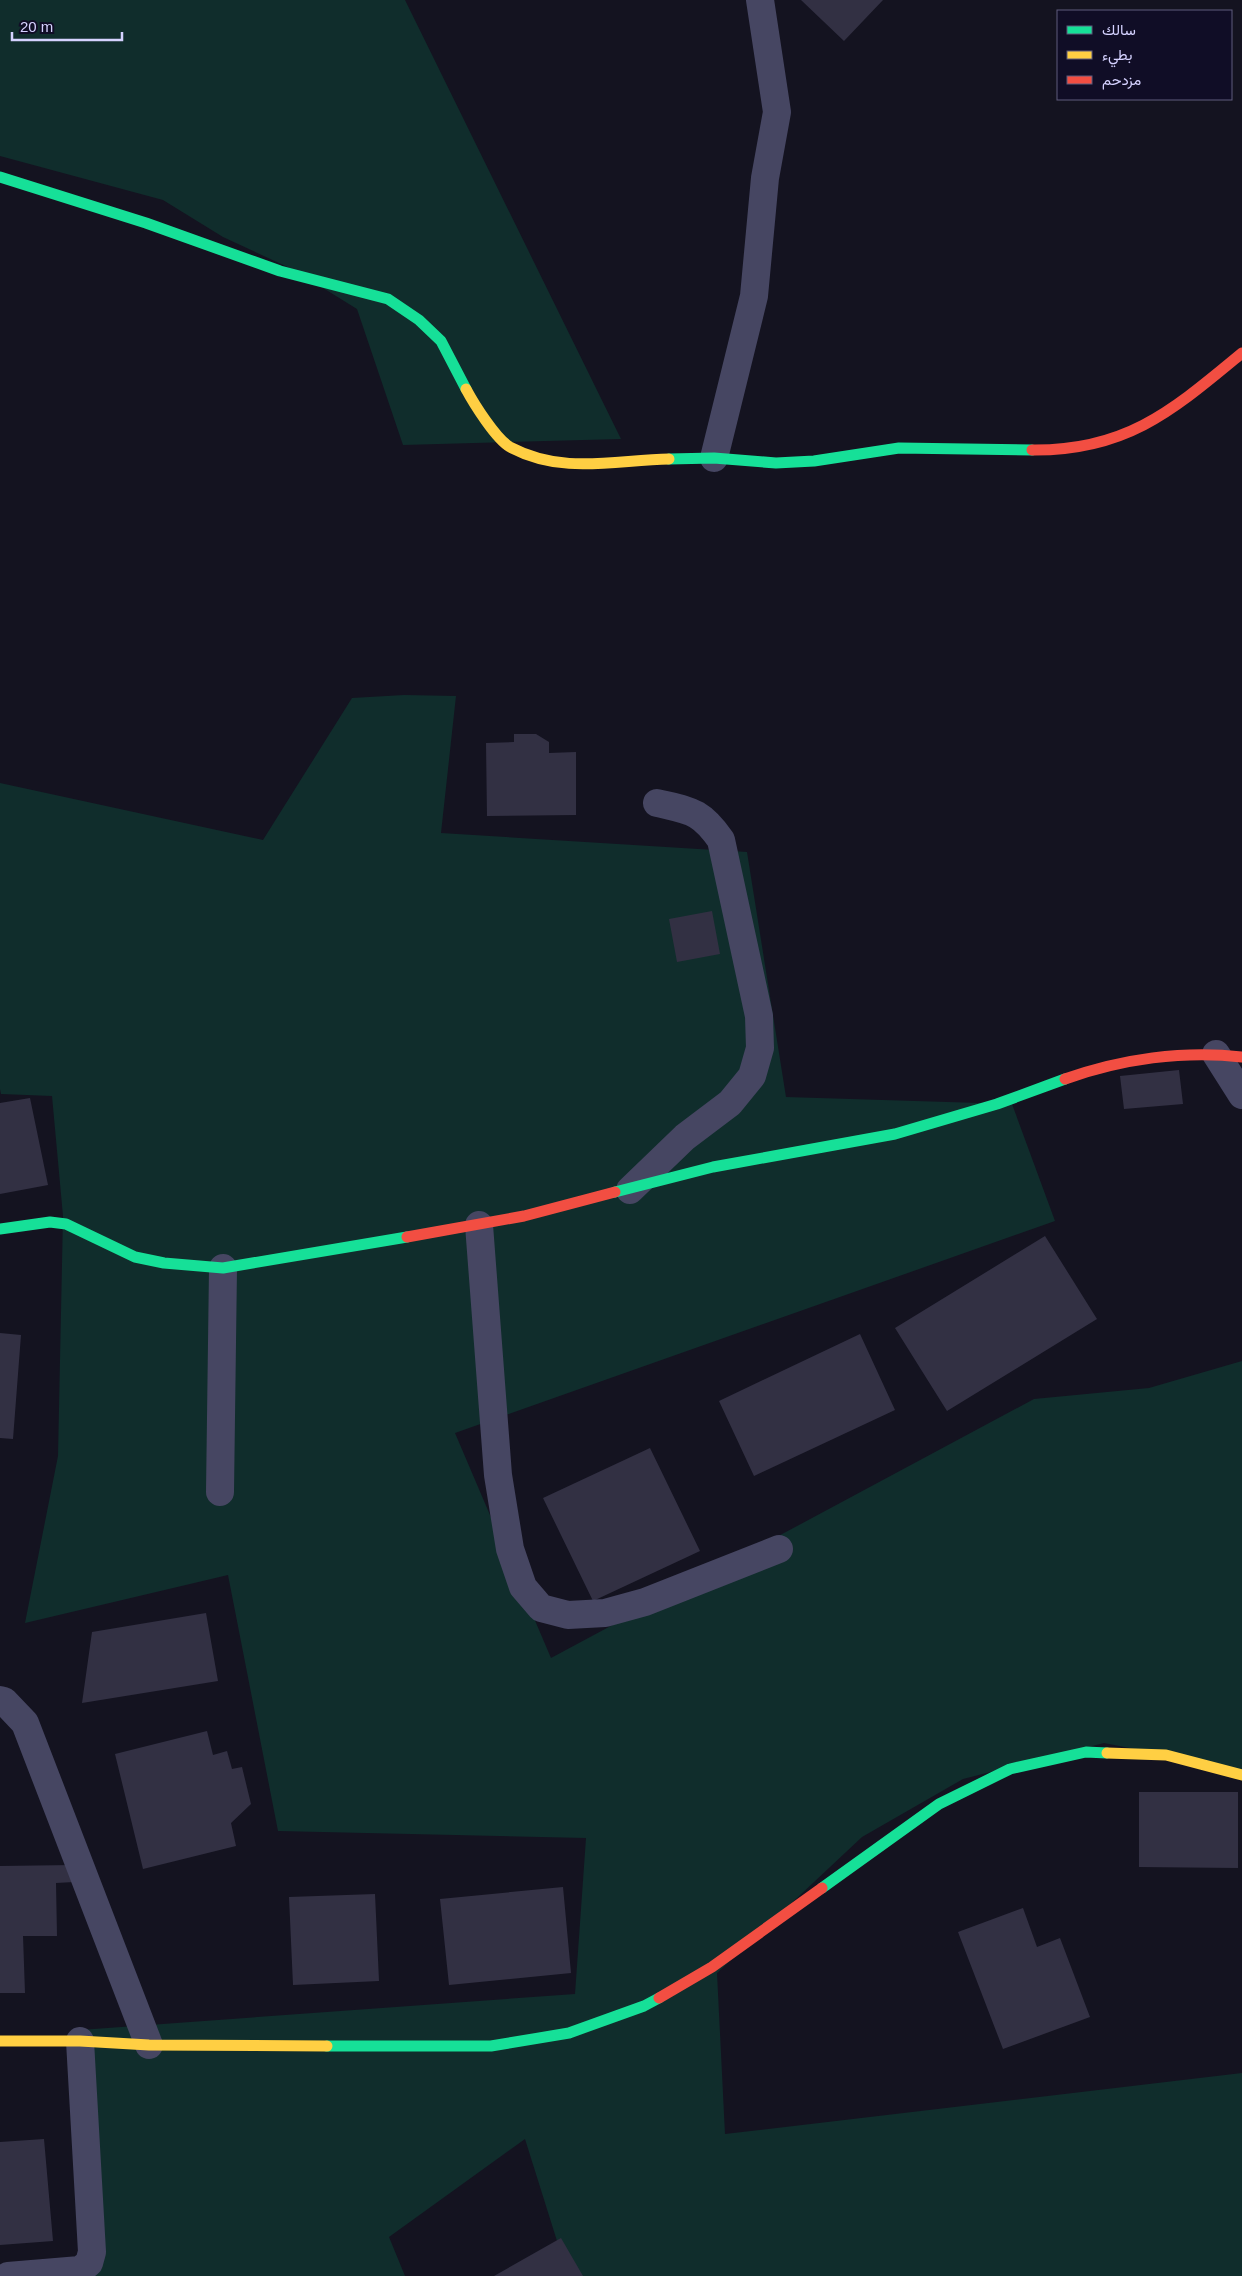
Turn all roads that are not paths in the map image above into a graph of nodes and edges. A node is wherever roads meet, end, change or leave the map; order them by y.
1 (760, 0) edge
2 (0, 177) edge
3 (1242, 353) edge
4 (714, 458) junction
5 (656, 802) dead end
6 (1229, 1055) edge
7 (1242, 1095) edge
8 (630, 1190) junction
9 (479, 1225) junction
10 (0, 1229) edge
11 (223, 1268) junction
12 (220, 1492) dead end
13 (779, 1548) dead end
14 (0, 1700) edge
15 (1242, 1775) edge
16 (0, 2041) edge
17 (80, 2041) junction
18 (149, 2045) junction
19 (8, 2276) edge

1 - 4 street
2 - 4 street
3 - 4 street
5 - 8 street
6 - 7 street
6 - 8 street
8 - 9 street
9 - 11 street
9 - 13 street
10 - 11 street
11 - 12 street
14 - 18 street
15 - 18 street
16 - 17 street
17 - 18 street
17 - 19 street

